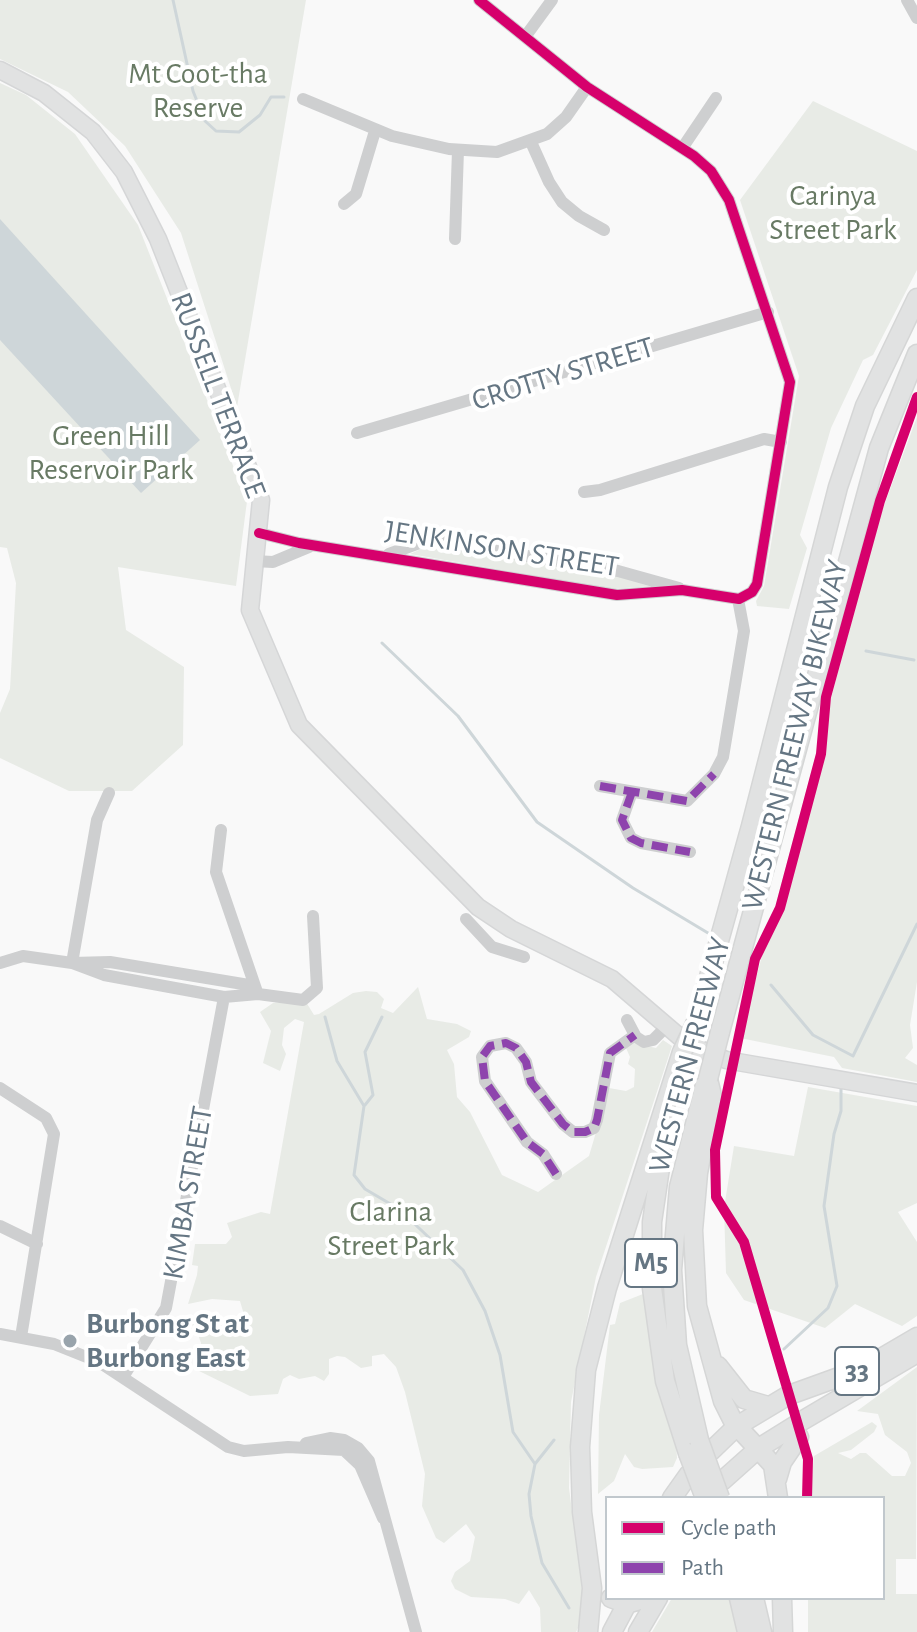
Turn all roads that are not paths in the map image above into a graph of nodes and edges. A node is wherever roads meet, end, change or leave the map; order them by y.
1 (479, 0) edge
2 (552, 0) edge
3 (907, 0) edge
4 (917, 18) edge
5 (525, 37) junction
6 (0, 70) edge
7 (587, 87) junction
8 (716, 98) dead end
9 (303, 99) dead end
10 (375, 131) junction
11 (531, 142) junction
12 (683, 147) junction
13 (458, 150) junction
14 (344, 204) dead end
15 (604, 230) dead end
16 (455, 239) dead end
17 (917, 298) edge
18 (768, 312) junction
19 (917, 354) edge
20 (357, 433) dead end
21 (781, 442) junction
22 (584, 492) dead end
23 (259, 533) junction
24 (332, 546) junction
25 (382, 554) junction
26 (254, 561) junction
27 (682, 590) junction
28 (741, 598) junction
29 (600, 786) dead end
30 (632, 792) junction
31 (109, 793) dead end
32 (221, 830) dead end
33 (690, 852) dead end
34 (313, 916) dead end
35 (466, 919) dead end
36 (511, 929) junction
37 (499, 951) junction
38 (524, 957) dead end
39 (0, 963) edge
40 (72, 963) junction
41 (257, 990) junction
42 (224, 997) junction
43 (627, 1020) dead end
44 (665, 1028) junction
45 (635, 1035) junction
46 (680, 1072) junction
47 (708, 1079) junction
48 (0, 1088) edge
49 (917, 1093) edge
50 (556, 1174) dead end
51 (0, 1226) edge
52 (37, 1244) junction
53 (0, 1334) edge
54 (594, 1336) junction
55 (21, 1337) junction
56 (917, 1337) edge
57 (917, 1353) edge
58 (710, 1362) junction
59 (123, 1377) junction
60 (768, 1406) junction
61 (737, 1426) junction
62 (800, 1429) junction
63 (759, 1448) junction
64 (698, 1457) junction
65 (778, 1489) edge
66 (714, 1493) edge
67 (673, 1496) edge
68 (605, 1568) edge
69 (618, 1600) edge
70 (657, 1600) edge
71 (739, 1600) edge
72 (754, 1600) edge
73 (782, 1600) edge
74 (416, 1632) edge
75 (588, 1632) edge
76 (612, 1632) edge
77 (638, 1632) edge
78 (747, 1632) edge
79 (762, 1632) edge
80 (783, 1632) edge

1 - 5 street
2 - 5 street
3 - 4 street
5 - 7 street
6 - 23 main road, RUSSELL TERRACE
7 - 11 street
7 - 12 street
8 - 12 street
9 - 10 street
10 - 13 street
10 - 14 street
11 - 13 street
11 - 15 street
12 - 18 street
13 - 16 street
17 - 46 highway, WESTERN FREEWAY / M5, bridge
18 - 20 street, CROTTY STREET
18 - 21 street
19 - 47 highway, WESTERN FREEWAY / M5, bridge
21 - 22 street
21 - 28 street
23 - 24 street, JENKINSON STREET
23 - 26 main road, RUSSELL TERRACE
24 - 25 street, JENKINSON STREET
24 - 26 street, JENKINSON STREET
25 - 27 street, JENKINSON STREET
25 - 27 street, JENKINSON STREET
26 - 36 main road, RUSSELL TERRACE
27 - 28 street, JENKINSON STREET
28 - 30 street
29 - 30 street
30 - 33 street
31 - 40 street
32 - 41 street
34 - 41 street
35 - 37 street
36 - 37 street
36 - 44 main road, RUSSELL TERRACE
37 - 38 street
39 - 40 street
40 - 41 street
40 - 42 street
41 - 42 street
42 - 59 street, KIMBA STREET
43 - 45 street
44 - 45 street
44 - 49 main road, RUSSELL TERRACE
45 - 50 street
46 - 54 highway
46 - 64 highway, WESTERN FREEWAY / M5
47 - 58 highway
47 - 64 highway, WESTERN FREEWAY / M5
48 - 52 street
51 - 52 street
52 - 55 street
53 - 55 street
54 - 68 highway
54 - 75 highway
55 - 59 street
56 - 60 highway, 33
57 - 62 highway, 33
58 - 60 highway
58 - 61 highway
59 - 74 street
60 - 61 highway, 33
61 - 63 highway
61 - 64 highway, 33
62 - 63 highway, 33
62 - 65 highway
63 - 65 highway
63 - 66 highway, 33
64 - 66 highway, WESTERN FREEWAY / M5, bridge
64 - 67 highway, 33
69 - 76 highway
70 - 77 highway
71 - 78 highway
72 - 79 highway
73 - 80 highway

